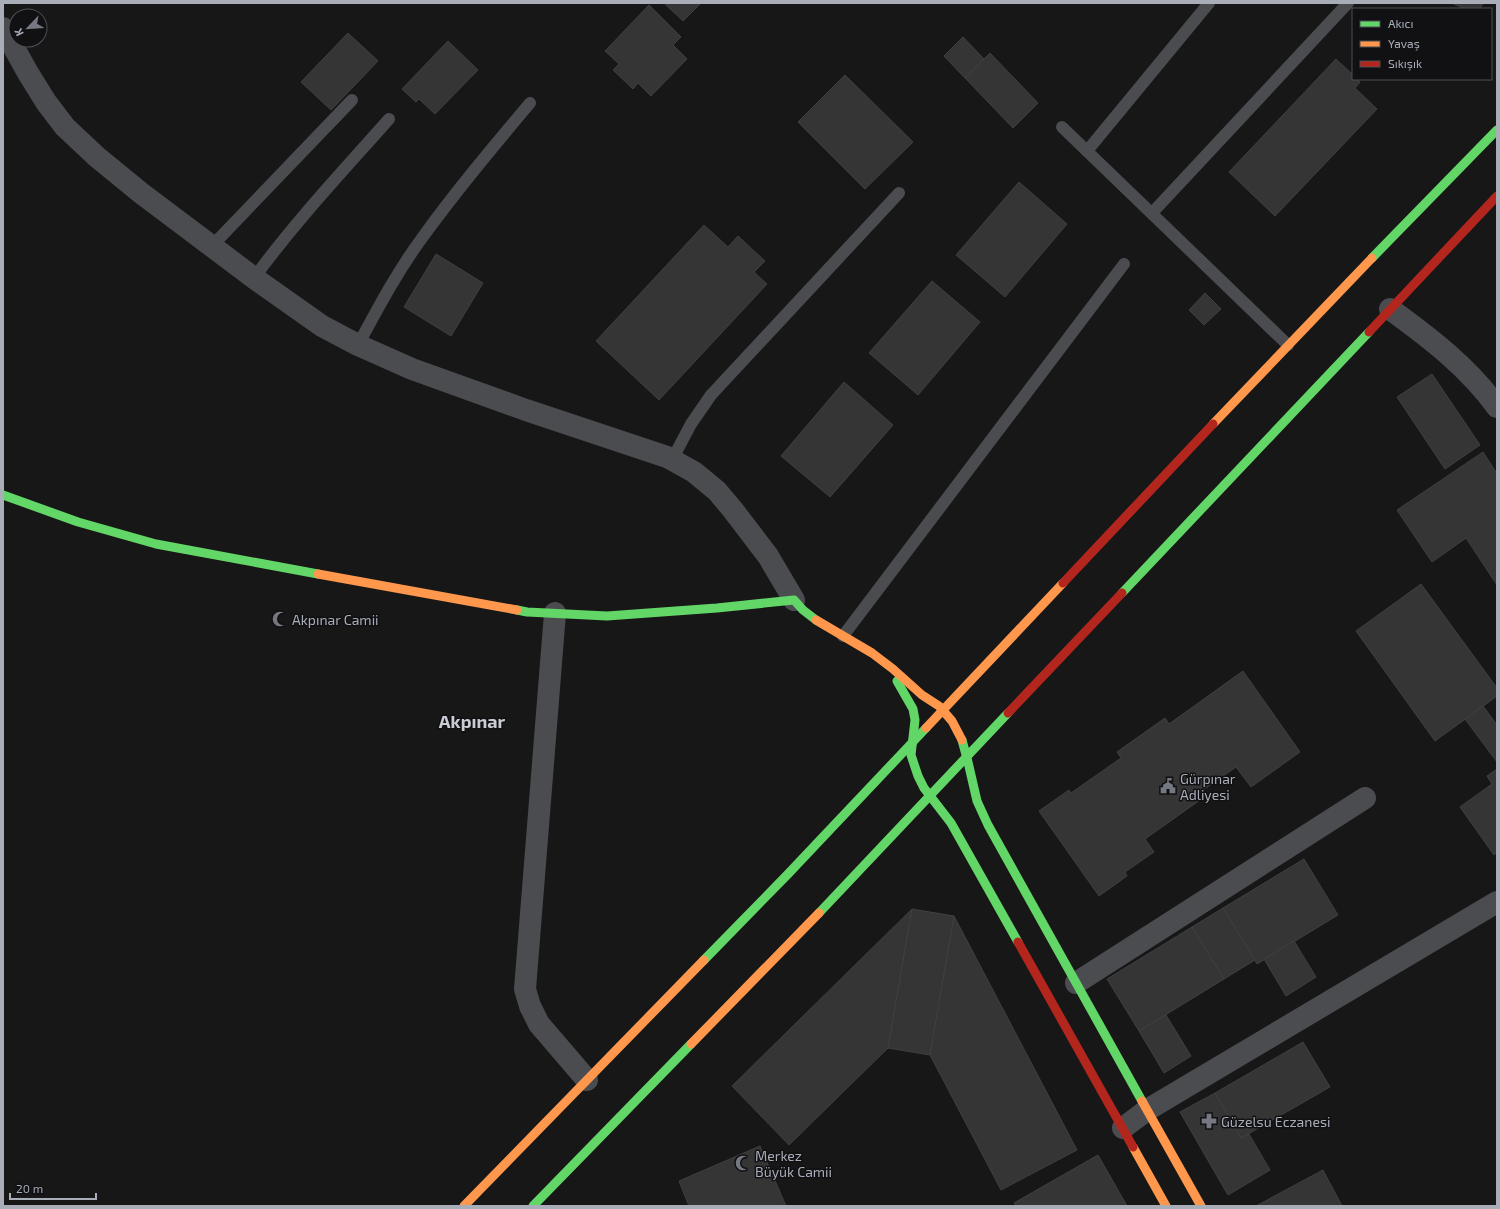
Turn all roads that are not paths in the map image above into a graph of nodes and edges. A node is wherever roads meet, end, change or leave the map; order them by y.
1 (1209, 3) edge
2 (1348, 3) edge
3 (3, 28) edge
4 (352, 100) dead end
5 (530, 103) dead end
6 (389, 119) dead end
7 (1062, 127) dead end
8 (1497, 130) edge
9 (1087, 151) junction
10 (899, 193) dead end
11 (1497, 196) edge
12 (1152, 213) junction
13 (211, 247) junction
14 (1124, 264) dead end
15 (254, 278) junction
16 (1390, 309) junction
17 (358, 345) junction
18 (1288, 345) junction
19 (1497, 407) edge
20 (672, 460) junction
21 (3, 495) edge
22 (794, 600) junction
23 (555, 613) junction
24 (843, 636) junction
25 (883, 661) junction
26 (944, 710) junction
27 (912, 743) junction
28 (967, 757) junction
29 (930, 796) junction
30 (1365, 798) dead end
31 (1497, 902) edge
32 (1076, 983) junction
33 (587, 1080) junction
34 (1147, 1110) junction
35 (1123, 1128) junction
36 (464, 1206) edge
37 (533, 1206) edge
38 (1166, 1206) edge
39 (1201, 1206) edge

1 - 9 lane
2 - 12 lane
3 - 13 street
4 - 13 lane
5 - 17 lane
6 - 15 lane
7 - 9 lane
8 - 18 main road
9 - 12 lane
10 - 20 lane
11 - 16 main road
12 - 18 lane
13 - 15 street
14 - 24 lane
15 - 17 street
16 - 19 street
16 - 28 main road
17 - 20 street
18 - 26 main road
20 - 22 street
21 - 23 main road
22 - 23 main road
22 - 24 main road
23 - 33 street
24 - 25 main road
25 - 26 main road
25 - 27 main road
26 - 27 main road
26 - 28 main road
27 - 29 main road
27 - 33 main road
28 - 29 main road
28 - 32 main road
29 - 35 main road
29 - 37 main road
30 - 32 street
31 - 34 street
32 - 34 main road
33 - 36 main road
34 - 35 street
34 - 39 main road
35 - 38 main road

